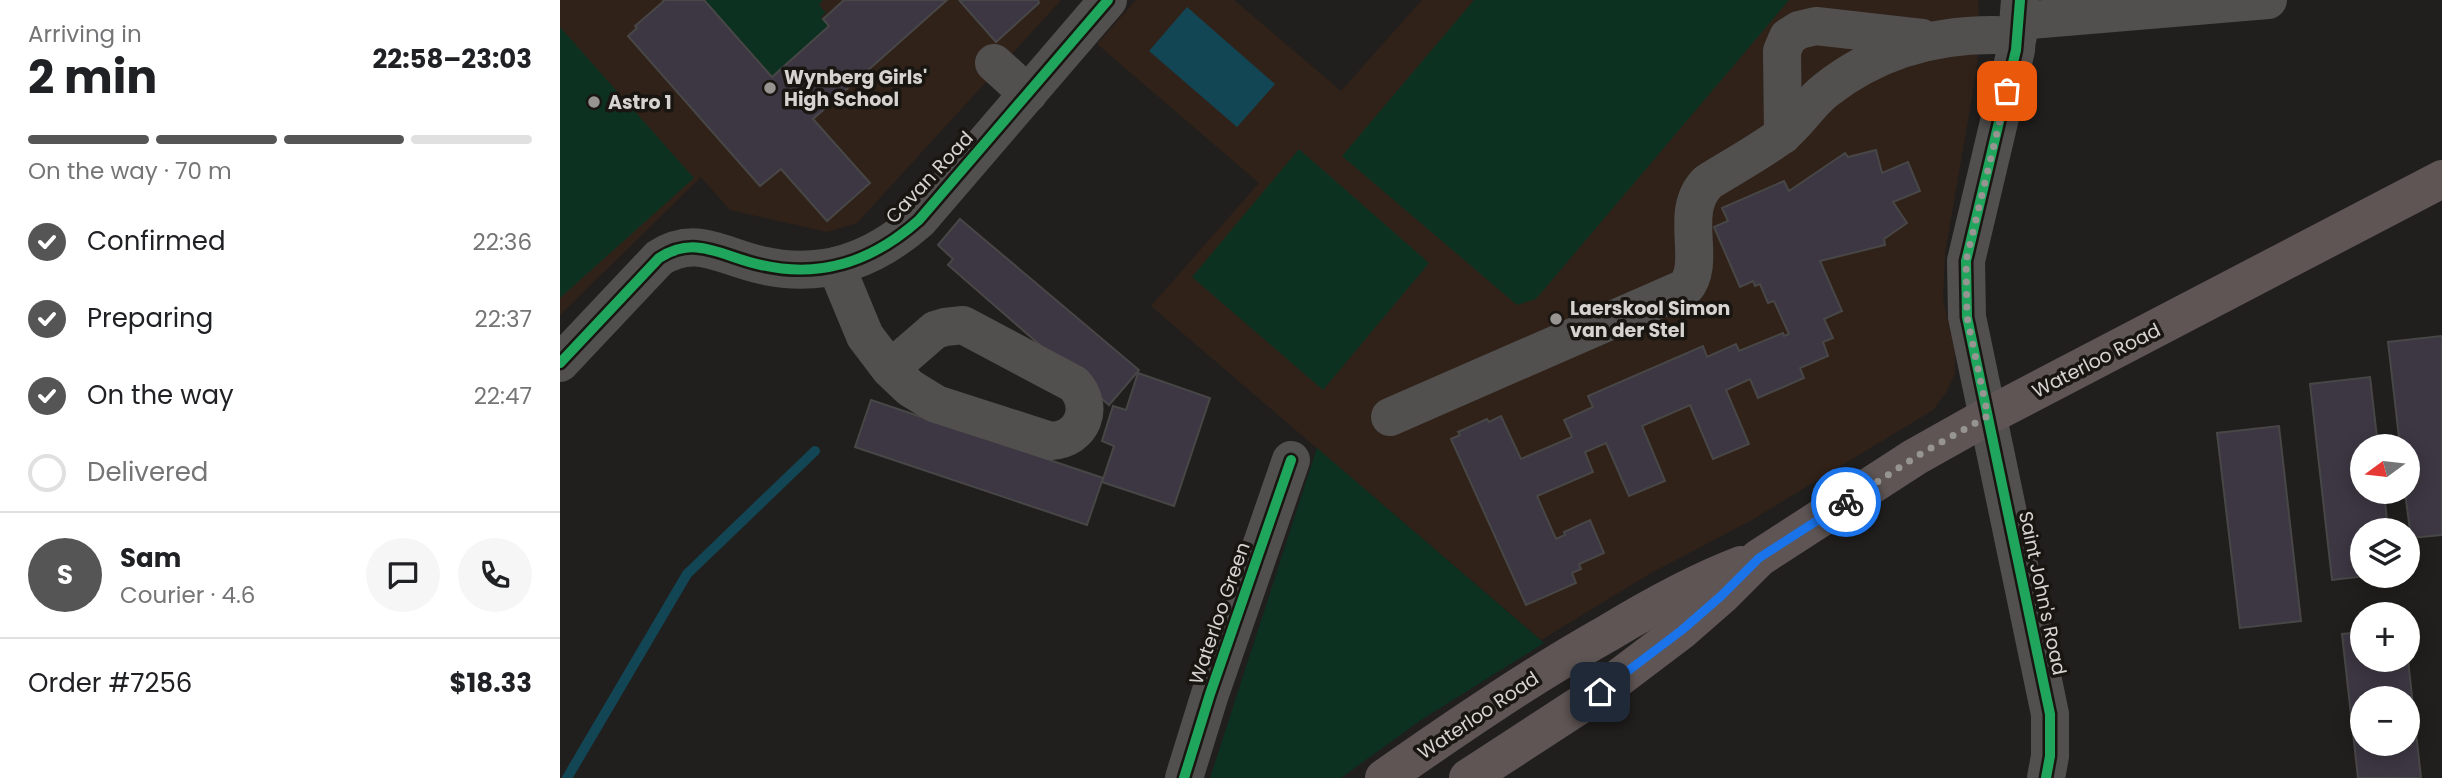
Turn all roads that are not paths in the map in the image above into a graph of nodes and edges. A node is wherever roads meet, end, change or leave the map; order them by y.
1 (2267, 0) edge
2 (1102, 2) edge
3 (2200, 3) edge
4 (2019, 19) edge
5 (1934, 39) junction
6 (994, 63) dead end
7 (1028, 93) junction
8 (1783, 135) junction
9 (2442, 179) edge
10 (836, 266) junction
11 (560, 363) edge
12 (890, 369) dead end
13 (1988, 416) junction
14 (1390, 417) dead end
15 (1291, 460) dead end
16 (1759, 558) junction
17 (1477, 775) edge
18 (1184, 778) edge
19 (1384, 778) edge
20 (2046, 778) edge

1 - 3 street
2 - 7 street, Cavan Road
3 - 4 street
4 - 5 street
4 - 13 street, Saint John's Road
5 - 8 street
5 - 8 street
6 - 7 street
7 - 10 street, Cavan Road
8 - 14 street
9 - 13 main road, Waterloo Road
10 - 11 street, Cavan Road
10 - 12 street
13 - 16 main road, Waterloo Road
13 - 20 street, Saint John's Road
15 - 18 street, Waterloo Green
16 - 17 main road, Waterloo Road
16 - 19 main road, Waterloo Road

